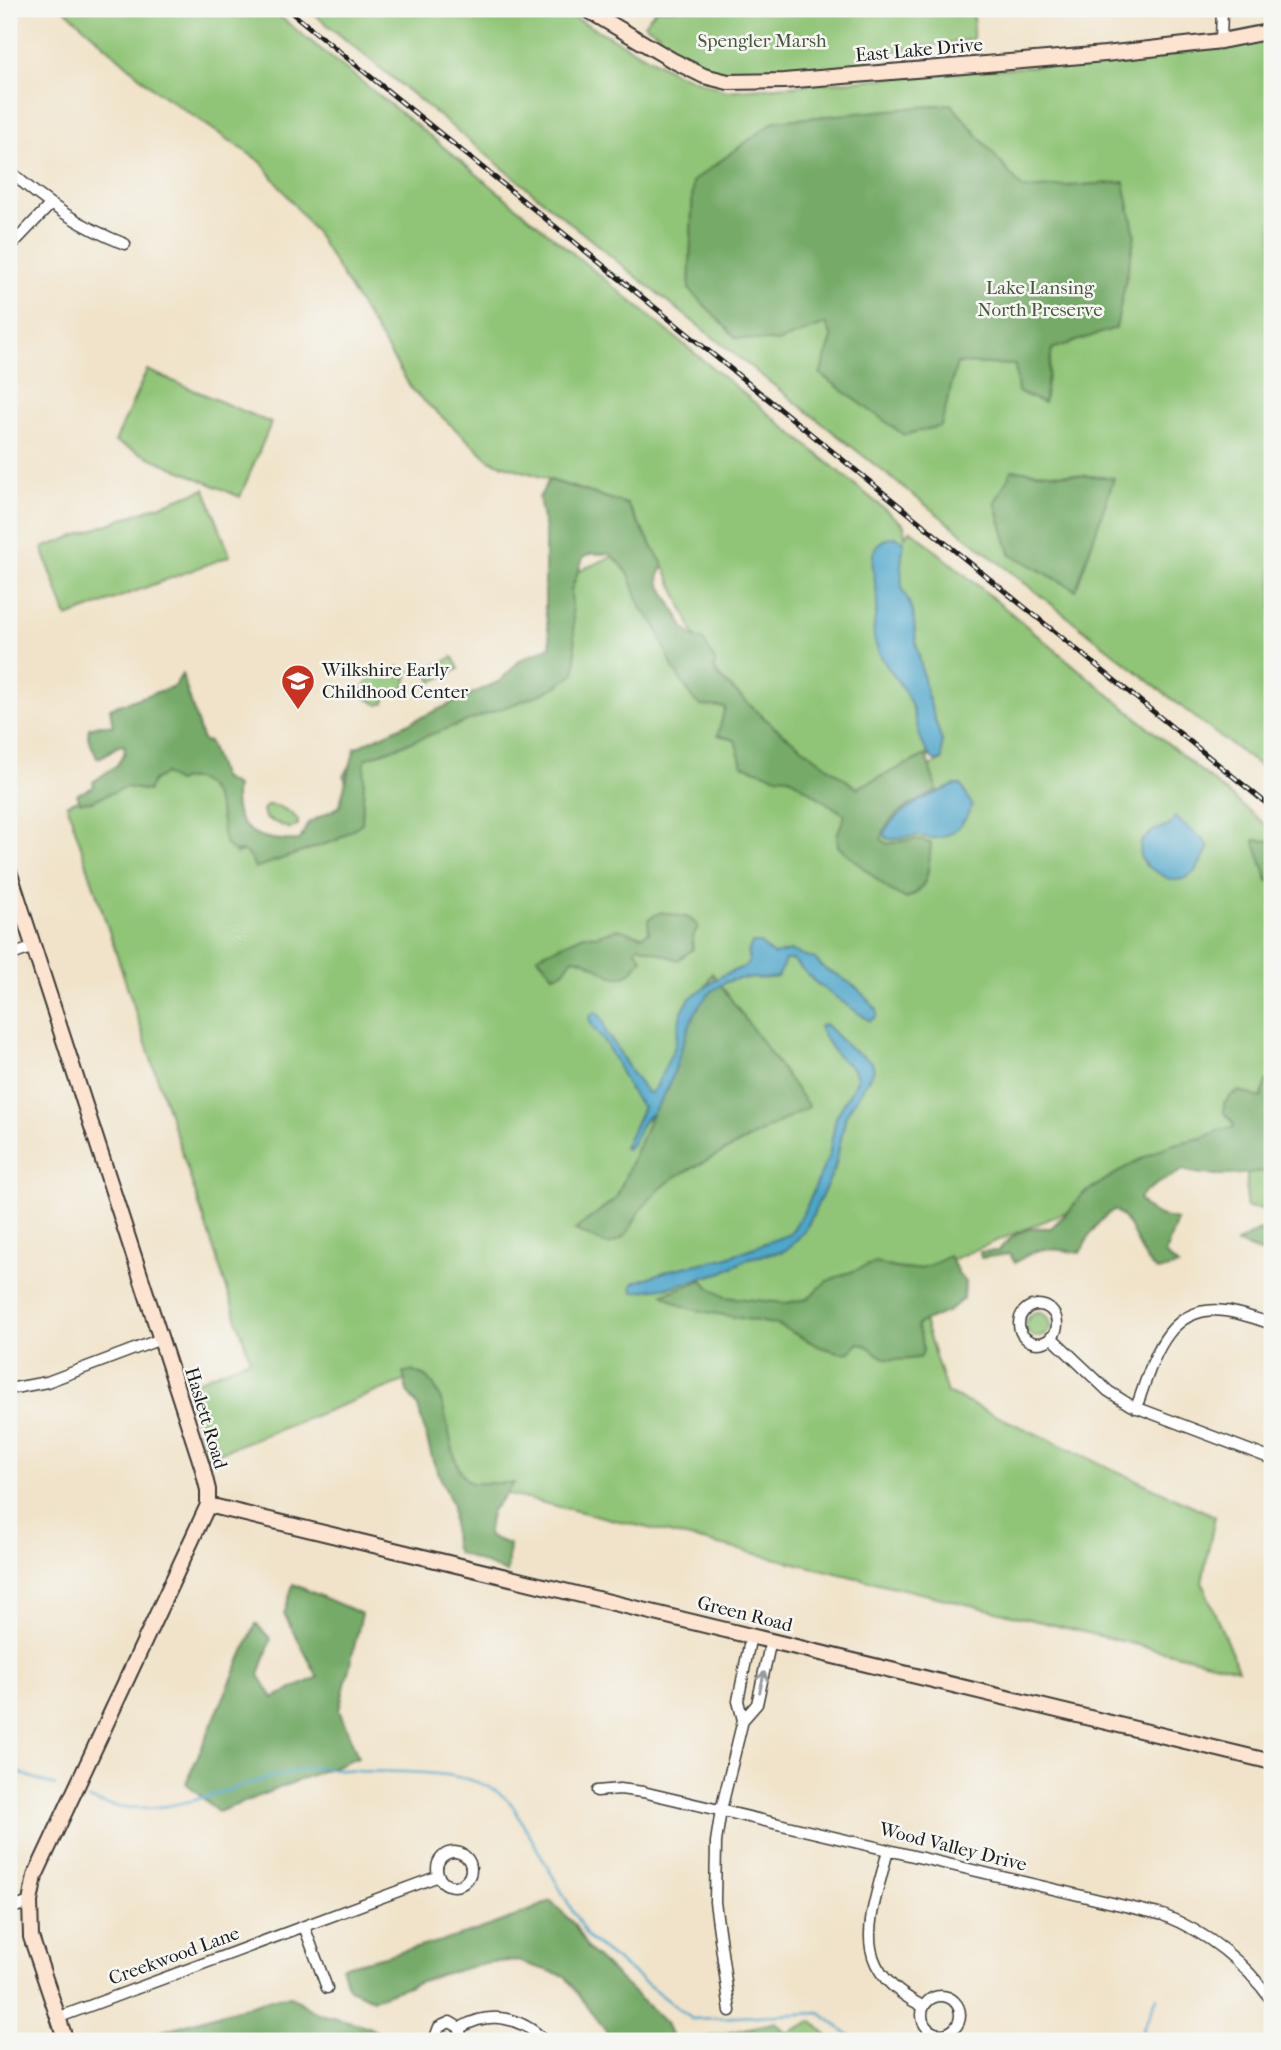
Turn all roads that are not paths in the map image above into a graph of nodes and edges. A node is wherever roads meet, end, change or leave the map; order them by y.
1 (586, 9) edge
2 (1222, 9) edge
3 (1272, 31) edge
4 (1221, 41) junction
5 (9, 170) edge
6 (50, 205) junction
7 (125, 244) dead end
8 (9, 248) edge
9 (9, 871) edge
10 (34, 947) junction
11 (9, 956) edge
12 (1272, 1324) edge
13 (1051, 1338) dead end
14 (161, 1339) junction
15 (9, 1389) edge
16 (1136, 1408) junction
17 (1272, 1459) edge
18 (208, 1505) junction
19 (751, 1635) junction
20 (771, 1640) junction
21 (743, 1720) junction
22 (1272, 1762) edge
23 (597, 1791) dead end
24 (721, 1810) junction
25 (888, 1850) junction
26 (439, 1876) dead end
27 (30, 1902) junction
28 (9, 1909) edge
29 (304, 1926) junction
30 (327, 1988) dead end
31 (1272, 1999) edge
32 (924, 2007) dead end
33 (730, 2011) dead end
34 (57, 2018) junction
35 (460, 2028) junction
36 (66, 2041) edge
37 (437, 2041) edge
38 (461, 2041) edge
39 (545, 2041) edge

1 - 4 street, East Lake Drive
2 - 4 street
3 - 4 street, East Lake Drive
5 - 6 street
6 - 7 street
6 - 8 street
9 - 10 street, Haslett Road
10 - 11 street
10 - 14 street, Haslett Road
12 - 16 street
13 - 16 street
14 - 15 street
14 - 18 street, Haslett Road
16 - 17 street
18 - 19 street, Green Road
18 - 27 street
19 - 20 street, Green Road
19 - 21 street
21 -> 20 street
20 - 22 street, Green Road
21 - 24 street
23 - 24 street, Wood Valley Drive
24 - 25 street, Wood Valley Drive
24 - 33 street
25 - 31 street, Wood Valley Drive
25 - 32 street
26 - 29 street, Creekwood Lane
27 - 28 street
27 - 34 street
29 - 30 street
29 - 34 street, Creekwood Lane
34 - 36 street
35 - 37 street
35 - 38 street
35 - 39 street

